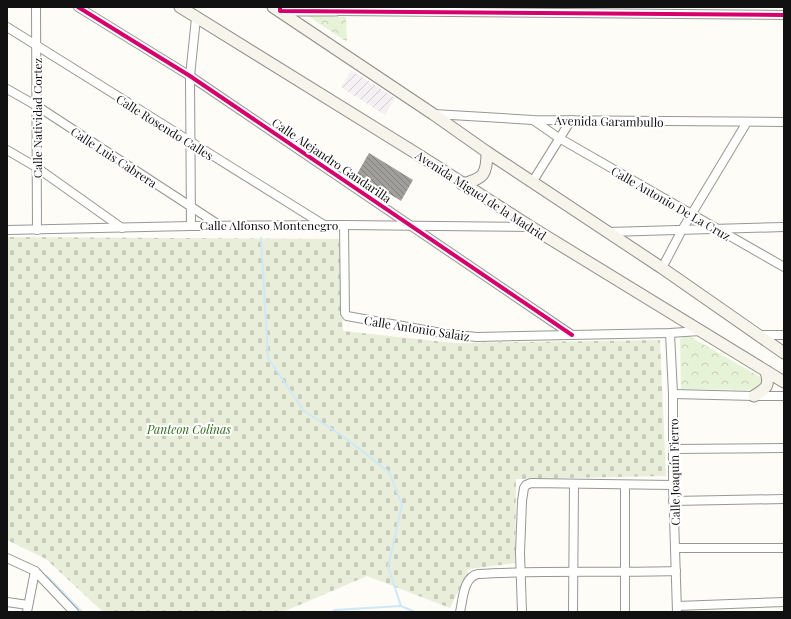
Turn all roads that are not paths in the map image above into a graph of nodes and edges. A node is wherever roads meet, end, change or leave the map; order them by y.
1 (36, 7) edge
2 (78, 7) edge
3 (180, 7) edge
4 (277, 8) edge
5 (336, 9) edge
6 (784, 14) edge
7 (196, 18) junction
8 (7, 27) edge
9 (37, 46) junction
10 (190, 76) junction
11 (7, 89) edge
12 (36, 106) junction
13 (433, 114) junction
14 (533, 120) junction
15 (571, 120) junction
16 (747, 122) junction
17 (784, 122) edge
18 (559, 138) junction
19 (190, 142) junction
20 (7, 150) edge
21 (487, 152) junction
22 (36, 167) junction
23 (533, 181) junction
24 (462, 184) junction
25 (191, 207) junction
26 (692, 215) junction
27 (324, 225) junction
28 (344, 225) junction
29 (411, 225) junction
30 (191, 226) junction
31 (219, 226) junction
32 (531, 227) junction
33 (784, 227) edge
34 (122, 228) junction
35 (7, 230) edge
36 (37, 230) junction
37 (682, 230) junction
38 (718, 230) junction
39 (608, 232) junction
40 (784, 267) edge
41 (662, 268) junction
42 (700, 331) junction
43 (670, 333) junction
44 (572, 335) junction
45 (759, 335) junction
46 (784, 335) edge
47 (784, 353) edge
48 (766, 371) junction
49 (784, 382) edge
50 (673, 394) junction
51 (754, 396) junction
52 (784, 396) edge
53 (784, 448) edge
54 (673, 449) junction
55 (574, 484) junction
56 (625, 485) junction
57 (673, 485) junction
58 (784, 500) edge
59 (673, 501) junction
60 (676, 548) junction
61 (784, 548) edge
62 (7, 558) edge
63 (35, 571) junction
64 (521, 571) junction
65 (676, 571) junction
66 (573, 572) junction
67 (626, 572) junction
68 (7, 602) edge
69 (784, 602) edge
70 (28, 609) edge
71 (677, 609) edge
72 (74, 612) edge
73 (460, 612) edge
74 (522, 612) edge
75 (573, 612) edge
76 (625, 612) edge

1 - 9 street, Calle Natividad Cortez
2 - 10 street, Calle Alejandro Gandarilla
3 - 7 main road, Avenida Miguel de la Madrid
4 - 5 street
4 - 13 main road
5 - 6 street
7 - 10 street
7 - 24 main road, Avenida Miguel de la Madrid
8 - 9 street, Calle Rosendo Calles
9 - 12 street, Calle Natividad Cortez
9 - 19 street, Calle Rosendo Calles
10 - 19 street
10 - 29 street, Calle Alejandro Gandarilla
11 - 12 street, Calle Luis Cabrera
12 - 22 street, Calle Natividad Cortez
12 - 25 street, Calle Luis Cabrera
13 - 14 street, Avenida Garambullo
13 - 21 main road
14 - 15 street, Avenida Garambullo
14 - 18 street, Calle Antonio De La Cruz
15 - 16 street, Avenida Garambullo
15 - 18 street
16 - 17 street, Avenida Garambullo
16 - 26 street
18 - 23 street
18 - 26 street, Calle Antonio De La Cruz
19 - 25 street
19 - 27 street, Calle Rosendo Calles
20 - 22 street
21 - 23 main road
21 - 24 main road
22 - 34 street
22 - 36 street, Calle Natividad Cortez
23 - 39 main road
24 - 32 main road, Avenida Miguel de la Madrid
25 - 30 street
25 - 31 street, Calle Luis Cabrera
26 - 37 street
26 - 38 street, Calle Antonio De La Cruz
27 - 28 street, Calle Alfonso Montenegro
27 - 31 street, Calle Alfonso Montenegro
28 - 29 street, Calle Alfonso Montenegro
28 - 44 street, Calle Antonio Salaiz
29 - 32 street, Calle Alfonso Montenegro
29 - 44 street, Calle Alejandro Gandarilla
30 - 31 street, Calle Alfonso Montenegro
30 - 34 street, Calle Alfonso Montenegro
32 - 42 main road, Avenida Miguel de la Madrid
33 - 38 street
34 - 36 street, Calle Alfonso Montenegro
35 - 36 street, Calle Alfonso Montenegro
37 - 38 street
37 - 39 street
37 - 41 street
38 - 40 street, Calle Antonio De La Cruz
39 - 41 main road
41 - 45 main road
42 - 43 street, Calle Antonio Salaiz
42 - 48 main road, Avenida Miguel de la Madrid
43 - 44 street, Calle Antonio Salaiz
43 - 50 street, Calle Joaquín Fierro
45 - 46 street
45 - 47 main road
48 - 49 main road, Avenida Miguel de la Madrid
48 - 51 main road
50 - 51 street
50 - 54 street, Calle Joaquín Fierro
51 - 52 street
53 - 54 street
54 - 57 street, Calle Joaquín Fierro
55 - 56 street
55 - 64 street
55 - 66 street
56 - 57 street
56 - 67 street
57 - 59 street, Calle Joaquín Fierro
58 - 59 street
59 - 60 street, Calle Joaquín Fierro
60 - 61 street
60 - 65 street, Calle Joaquín Fierro
62 - 63 street
63 - 70 street
63 - 72 street
64 - 66 street
64 - 73 street
64 - 74 street
65 - 67 street
65 - 71 street, Calle Joaquín Fierro
66 - 67 street
66 - 75 street
67 - 76 street
68 - 70 street
69 - 71 street

